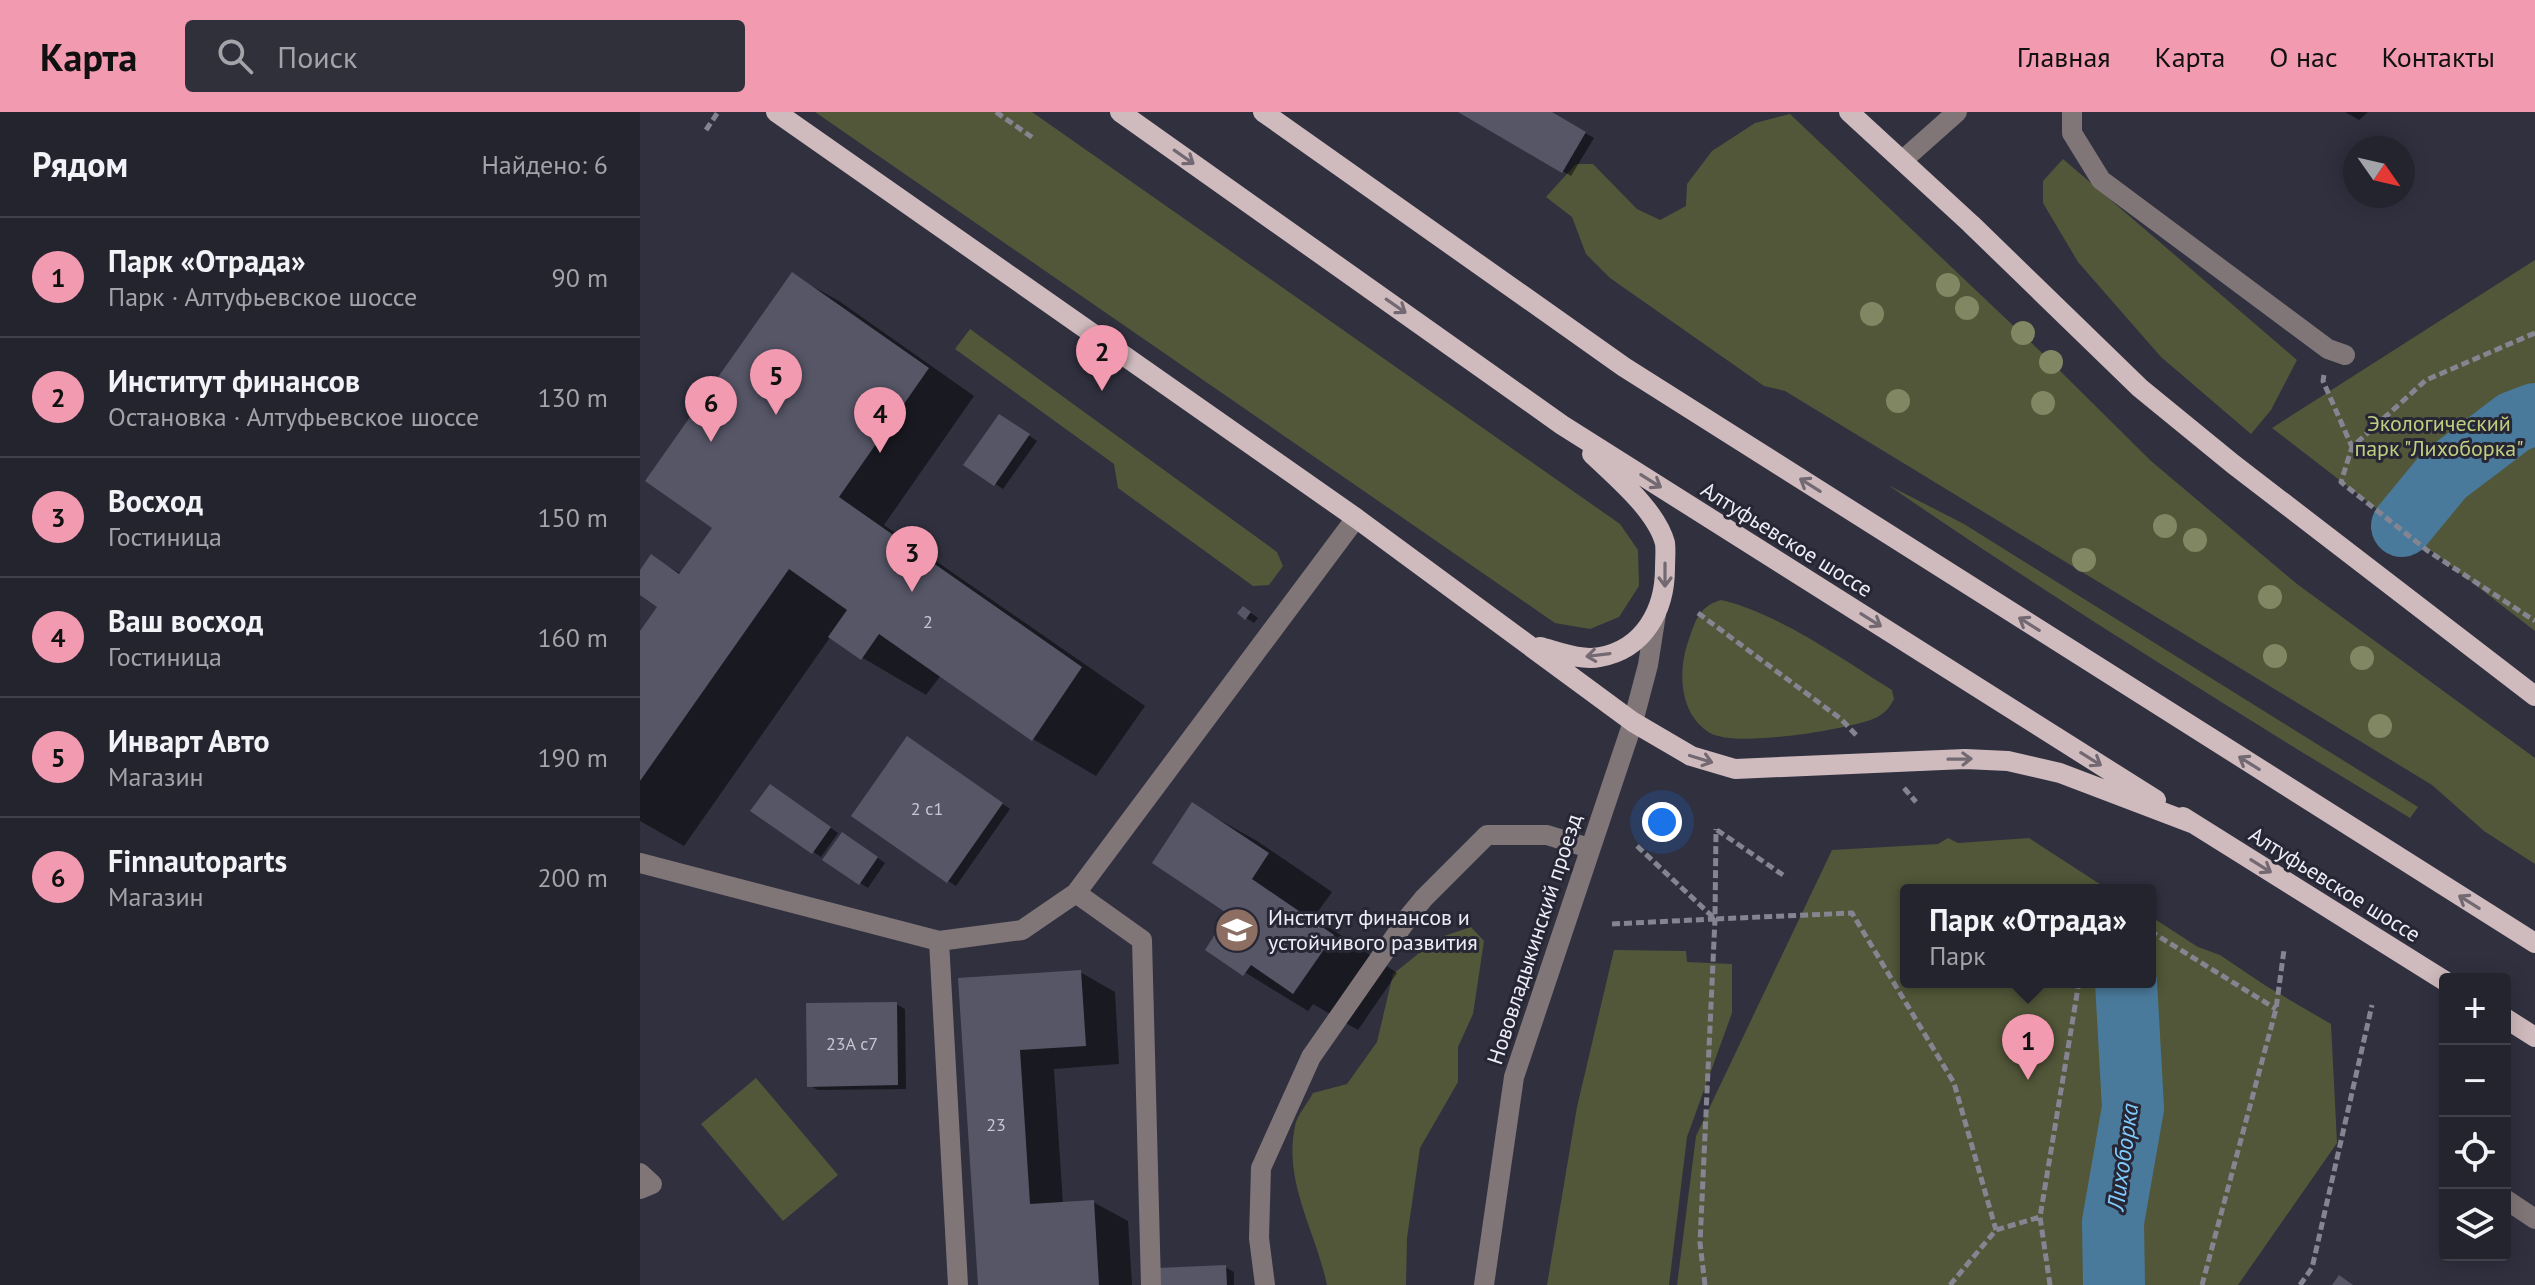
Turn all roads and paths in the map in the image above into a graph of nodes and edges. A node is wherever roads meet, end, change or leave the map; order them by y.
1 (718, 112) edge
2 (776, 112) edge
3 (996, 112) edge
4 (1120, 112) edge
5 (1263, 112) edge
6 (1849, 112) edge
7 (1957, 112) edge
8 (2072, 112) edge
9 (706, 130) dead end
10 (1033, 138) dead end
11 (1903, 160) junction
12 (2535, 333) edge
13 (2345, 355) dead end
14 (2323, 381) dead end
15 (1562, 425) junction
16 (2352, 447) junction
17 (1356, 518) junction
18 (1698, 613) dead end
19 (1656, 614) junction
20 (2535, 621) edge
21 (1525, 642) junction
22 (2535, 696) edge
23 (1841, 719) dead end
24 (1633, 722) junction
25 (2194, 824) junction
26 (1637, 846) dead end
27 (1589, 848) junction
28 (640, 863) edge
29 (1783, 875) dead end
30 (1076, 893) junction
31 (1715, 919) junction
32 (1612, 924) dead end
33 (2156, 935) edge
34 (939, 941) junction
35 (2535, 943) edge
36 (2284, 950) dead end
37 (2439, 977) edge
38 (2078, 988) edge
39 (2372, 1005) dead end
40 (2276, 1009) junction
41 (2511, 1022) edge
42 (2535, 1037) edge
43 (640, 1173) edge
44 (640, 1189) edge
45 (2511, 1203) edge
46 (2040, 1217) junction
47 (2535, 1219) edge
48 (1996, 1230) junction
49 (958, 1285) edge
50 (1151, 1285) edge
51 (1265, 1285) edge
52 (1484, 1285) edge
53 (1705, 1285) edge
54 (1950, 1285) edge
55 (2050, 1285) edge
56 (2202, 1285) edge
57 (2300, 1285) edge

1 - 9 path
2 - 17 main road
3 - 10 path
4 -> 15 main road, Алтуфьевское шоссе
35 -> 5 main road
6 - 11 main road
7 - 11 street
8 - 13 street
11 - 22 main road
12 - 16 path
14 - 16 path
15 -> 19 main road
15 -> 25 main road, Алтуфьевское шоссе
16 - 20 path
17 - 21 main road
17 - 30 street
18 - 23 path
19 -> 21 main road
19 - 24 street, Нововладыкинский проезд
21 - 24 main road
24 -> 25 main road
24 - 27 street, Нововладыкинский проезд
25 -> 37 main road, Алтуфьевское шоссе
26 - 31 path
27 - 51 street
27 - 52 street, Нововладыкинский проезд
28 - 34 street
29 - 31 path
30 - 34 street
30 - 50 street
31 - 32 path
31 - 48 path
31 - 53 path
33 - 40 path
34 - 49 street
36 - 40 path
38 - 46 path
39 - 57 path
40 - 56 path
41 - 42 main road
43 - 44 street
45 - 47 street
46 - 48 path
46 - 55 path
48 - 54 path

